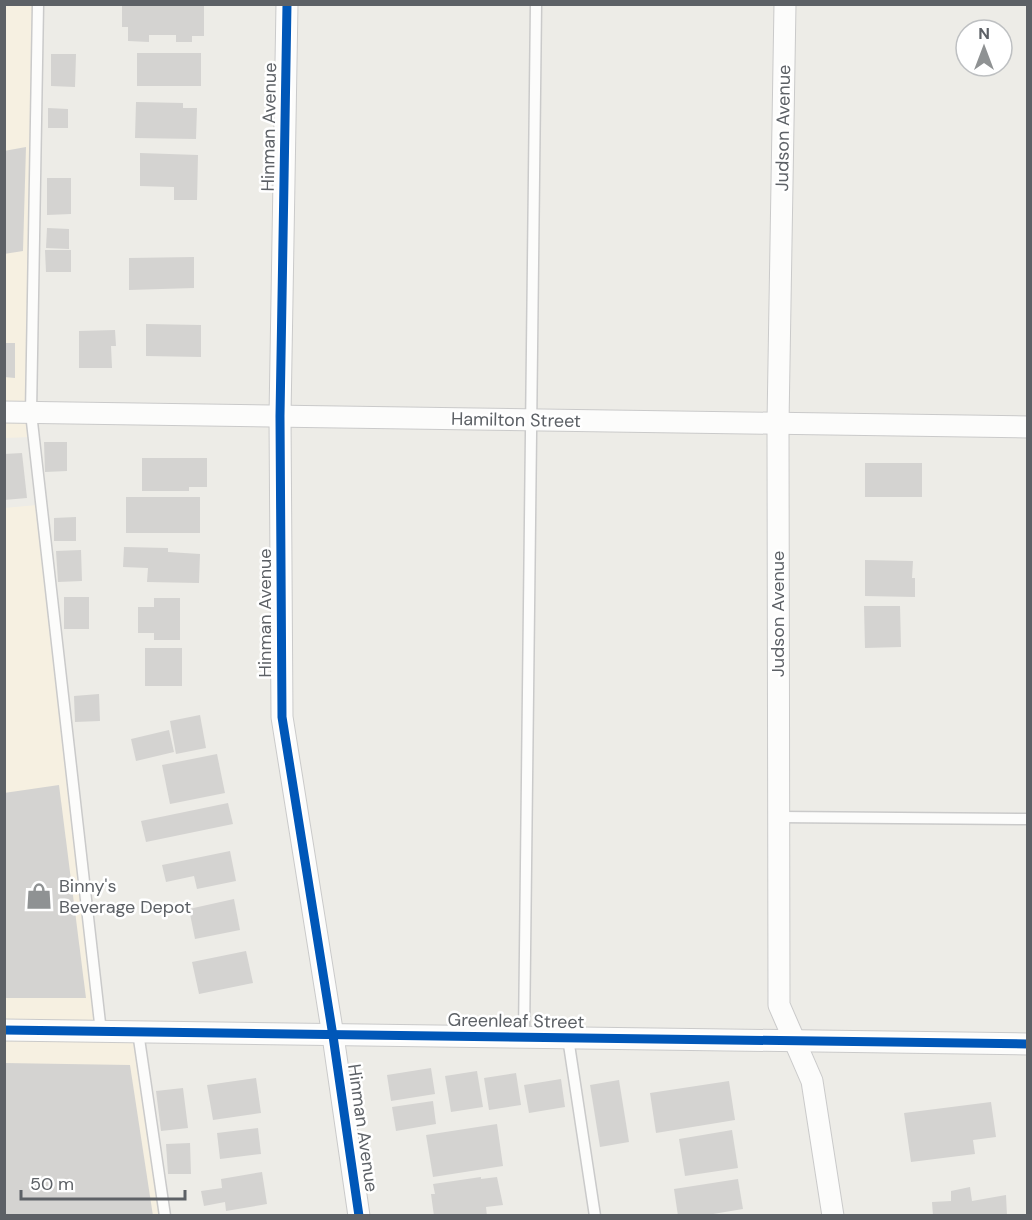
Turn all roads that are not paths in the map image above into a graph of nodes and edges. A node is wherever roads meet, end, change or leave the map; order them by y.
1 (38, 4) edge
2 (287, 4) edge
3 (536, 4) edge
4 (785, 4) edge
5 (4, 412) edge
6 (31, 413) junction
7 (280, 416) junction
8 (532, 420) junction
9 (778, 423) junction
10 (1028, 427) edge
11 (778, 817) junction
12 (1028, 819) edge
13 (4, 1030) edge
14 (101, 1032) junction
15 (138, 1032) junction
16 (333, 1036) junction
17 (524, 1038) junction
18 (568, 1038) junction
19 (794, 1041) junction
20 (1028, 1044) edge
21 (165, 1215) edge
22 (358, 1215) edge
23 (594, 1215) edge
24 (833, 1215) edge

1 - 6 lane
2 - 7 street, Hinman Avenue
3 - 8 lane
4 - 9 street, Judson Avenue
5 - 6 street, Hamilton Street
6 - 7 street, Hamilton Street
6 - 14 lane
7 - 8 street, Hamilton Street
7 - 16 street, Hinman Avenue
8 - 9 street, Hamilton Street
8 - 17 lane
9 - 10 street, Hamilton Street
9 - 11 street, Judson Avenue
11 - 12 lane
11 - 19 street, Judson Avenue
13 - 14 street, Greenleaf Street
14 - 15 street, Greenleaf Street
15 - 16 street, Greenleaf Street
15 - 21 lane
16 - 17 street, Greenleaf Street
16 - 22 street, Hinman Avenue
17 - 18 street, Greenleaf Street
18 - 19 street, Greenleaf Street
18 - 23 lane
19 - 20 street, Greenleaf Street
19 - 24 street, Judson Avenue

